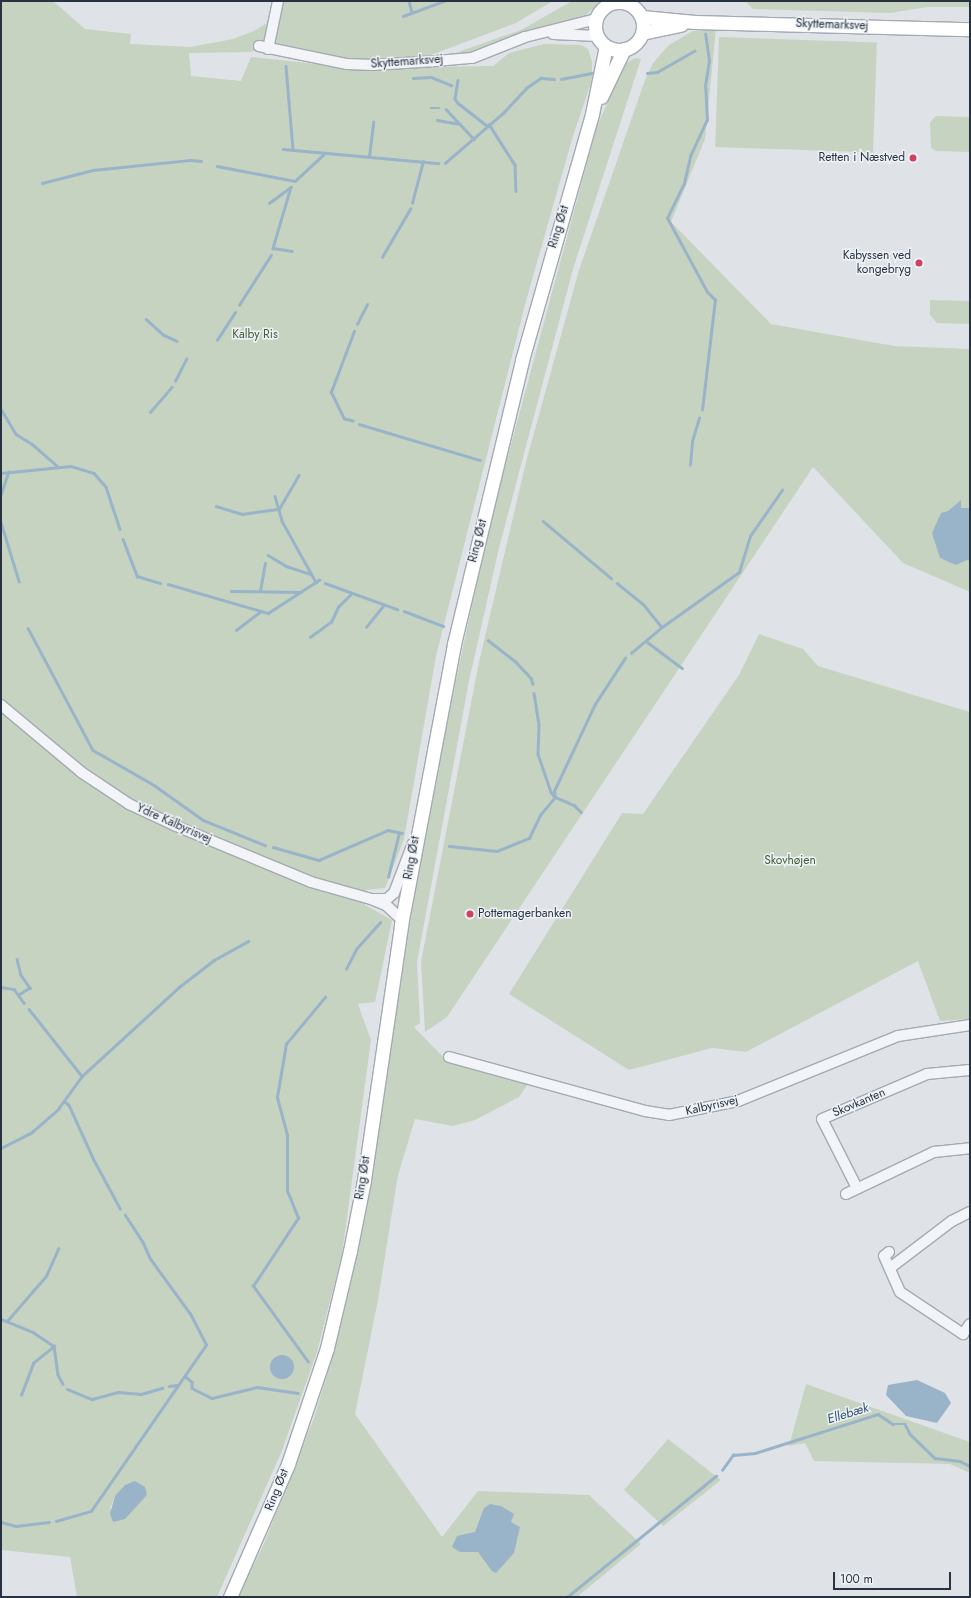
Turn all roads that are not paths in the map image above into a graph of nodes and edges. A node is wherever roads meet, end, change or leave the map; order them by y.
1 (278, 1) edge
2 (613, 2) edge
3 (631, 3) edge
4 (642, 17) junction
5 (596, 19) junction
6 (695, 22) junction
7 (970, 29) edge
8 (543, 33) junction
9 (642, 33) junction
10 (597, 36) junction
11 (606, 46) junction
12 (624, 49) junction
13 (592, 114) junction
14 (1, 705) edge
15 (416, 839) junction
16 (372, 899) junction
17 (402, 920) junction
18 (970, 1025) edge
19 (448, 1057) dead end
20 (970, 1070) edge
21 (970, 1148) edge
22 (857, 1188) junction
23 (846, 1194) dead end
24 (970, 1212) edge
25 (889, 1252) dead end
26 (890, 1268) junction
27 (970, 1324) edge
28 (230, 1597) edge

1 - 8 street, Skyttemarksvej
2 - 3 main road
2 - 5 main road
3 - 4 main road
4 - 6 main road, Skyttemarksvej
4 - 9 main road
5 - 8 street, Skyttemarksvej
5 - 10 main road
6 - 7 main road, Skyttemarksvej
6 - 9 main road, Skyttemarksvej
8 - 10 street, Skyttemarksvej
9 - 12 main road
10 - 11 main road
11 - 12 main road
11 - 13 main road, Ring Øst
12 - 13 main road, Ring Øst
13 - 15 main road, Ring Øst
14 - 16 street, Ydre Kalbyrisvej
15 - 16 street, Ydre Kalbyrisvej
15 - 17 main road, Ring Øst
16 - 17 street, Ydre Kalbyrisvej
17 - 28 main road, Ring Øst
18 - 19 street, Kalbyrisvej
20 - 22 street, Skovkanten
21 - 22 street
22 - 23 street
24 - 26 street
25 - 26 street
26 - 27 street

